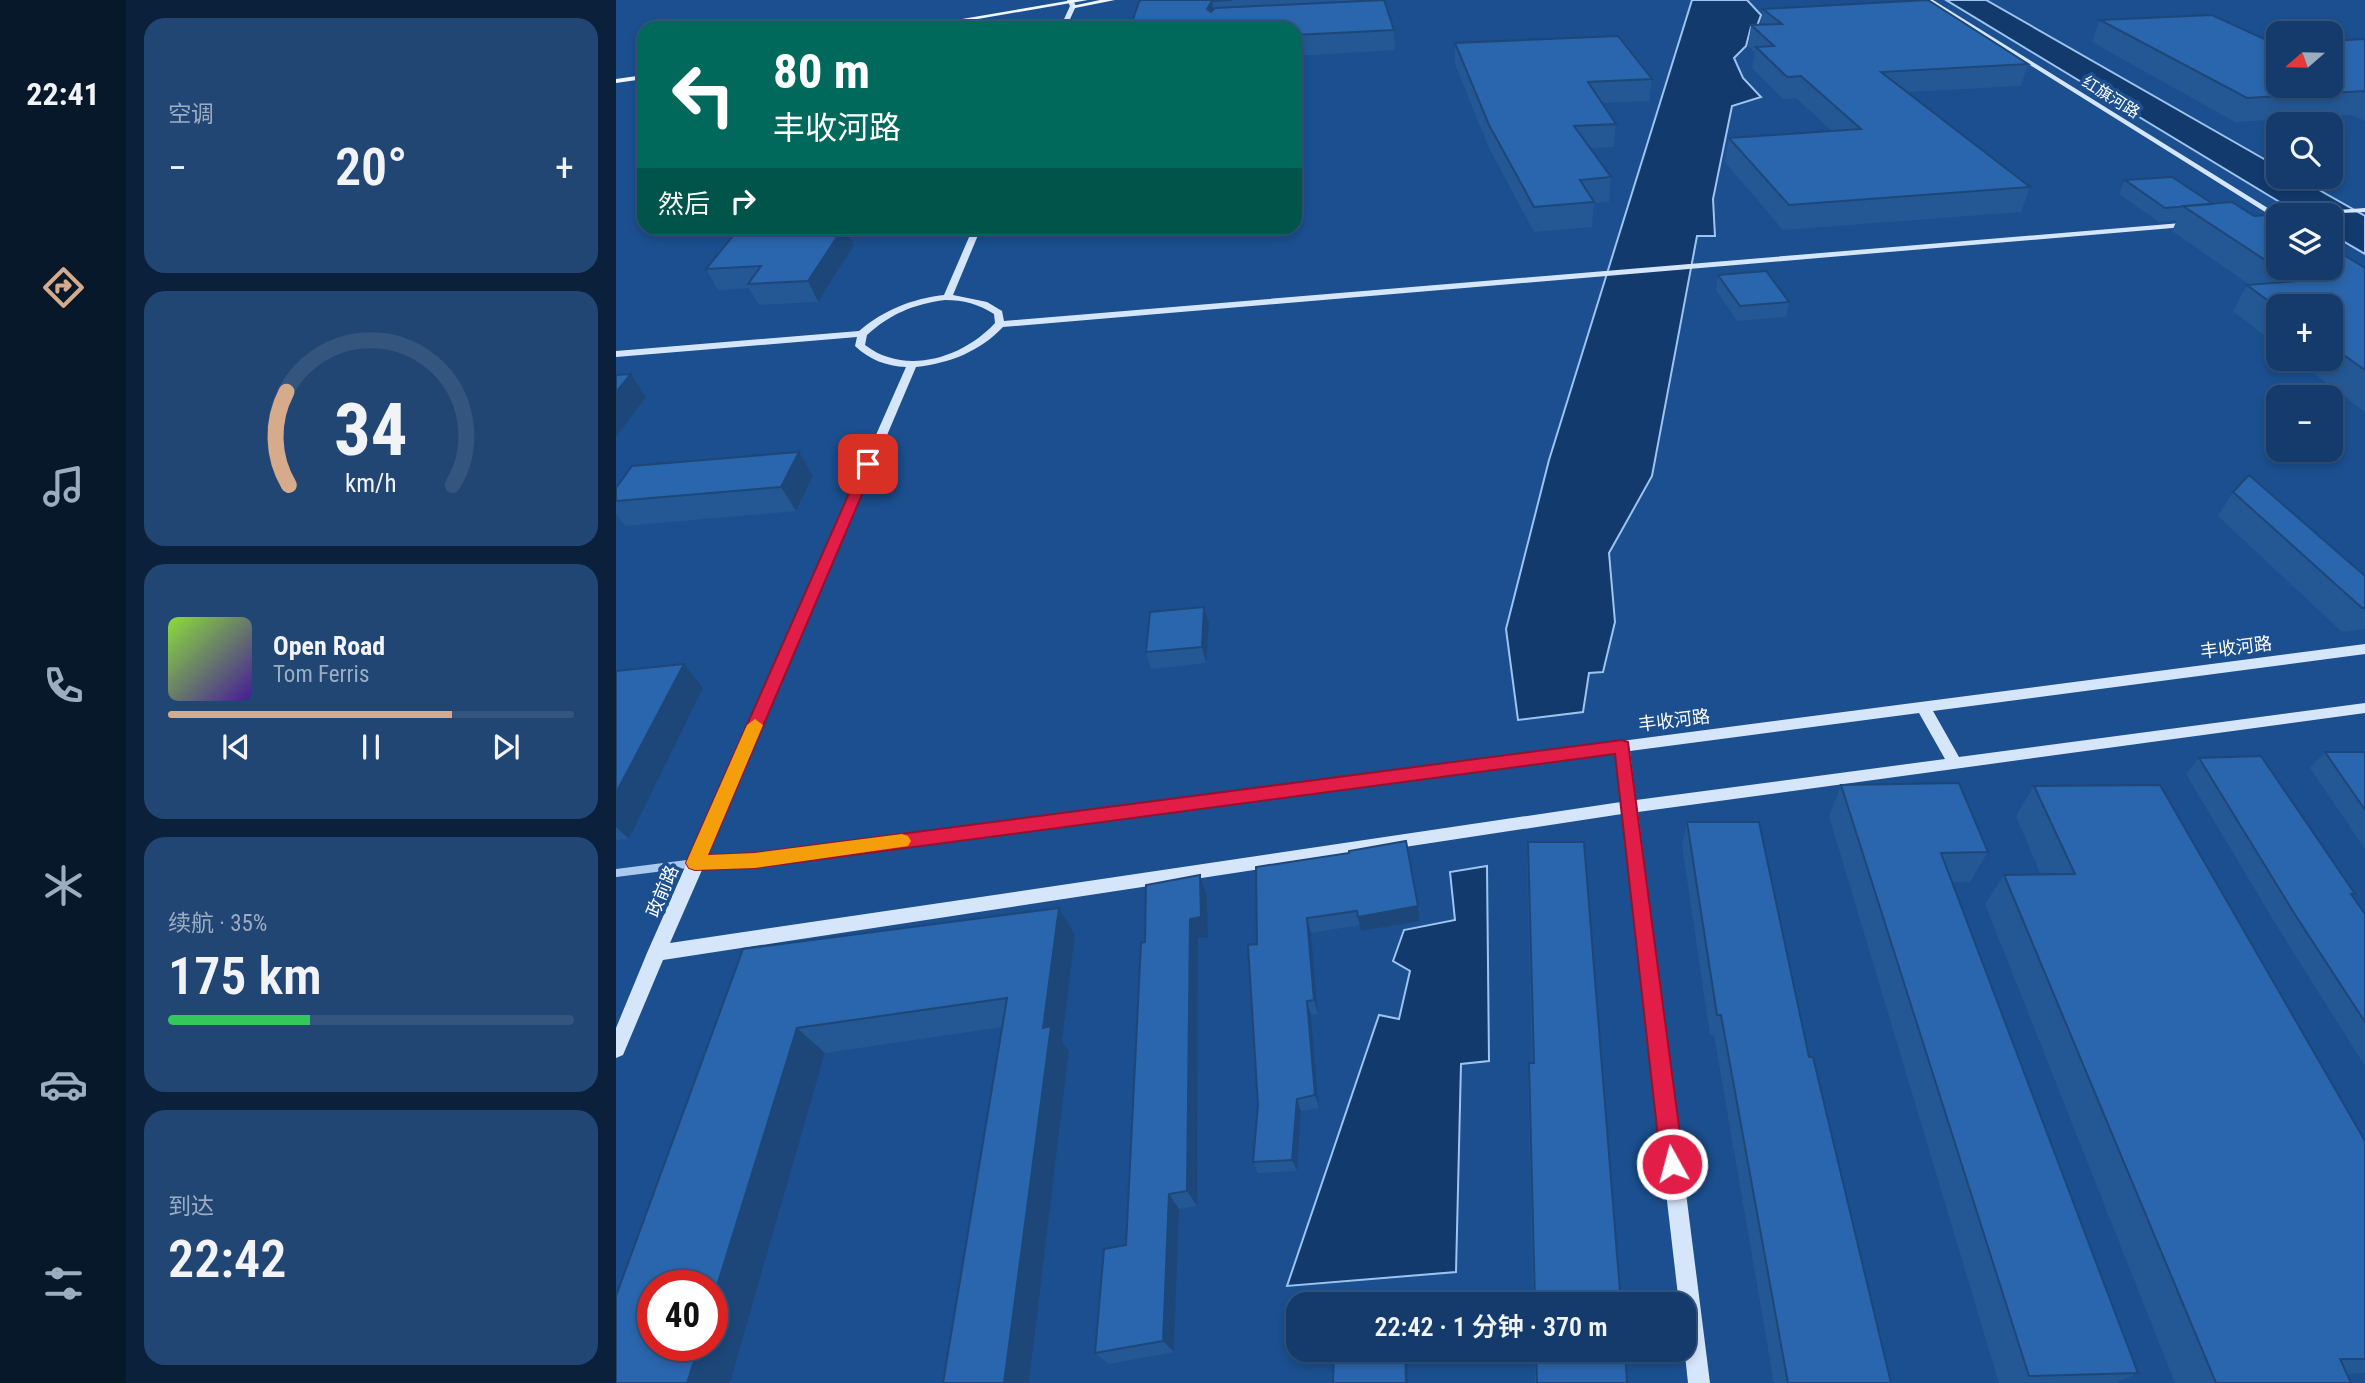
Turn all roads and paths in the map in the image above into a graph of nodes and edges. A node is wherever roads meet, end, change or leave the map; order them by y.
1 (1085, 0) edge
2 (1111, 0) edge
3 (1929, 0) edge
4 (1071, 3) edge
5 (957, 21) edge
6 (977, 21) edge
7 (1065, 21) edge
8 (637, 75) edge
9 (616, 79) edge
10 (2266, 210) edge
11 (2365, 210) edge
12 (2343, 212) edge
13 (2263, 218) edge
14 (2266, 218) edge
15 (2208, 223) edge
16 (974, 235) edge
17 (947, 298) junction
18 (1000, 324) junction
19 (862, 334) junction
20 (616, 354) edge
21 (912, 364) junction
22 (2365, 649) edge
23 (1923, 707) junction
24 (2365, 708) edge
25 (1622, 746) junction
26 (1955, 763) junction
27 (1629, 807) junction
28 (695, 863) junction
29 (616, 873) edge
30 (656, 953) junction
31 (616, 1049) edge
32 (1699, 1383) edge

1 - 4 main road
2 - 4 main road
3 - 10 street, 红旗河路
4 - 5 main road
4 - 6 main road
4 - 7 street
8 - 9 main road
11 - 12 street
13 - 14 street
15 - 18 street
16 - 17 street
17 - 18 street
17 - 19 street
18 - 21 street
19 - 20 street
19 - 21 street
21 - 28 street, 政前路
22 - 23 street, 丰收河路
23 - 25 street, 丰收河路
23 - 26 street
24 - 26 street
25 - 27 street
25 - 28 street, 丰收河路
26 - 27 street
27 - 30 street
27 - 32 street
28 - 29 street
28 - 30 street, 政前路
30 - 31 street, 政前路

